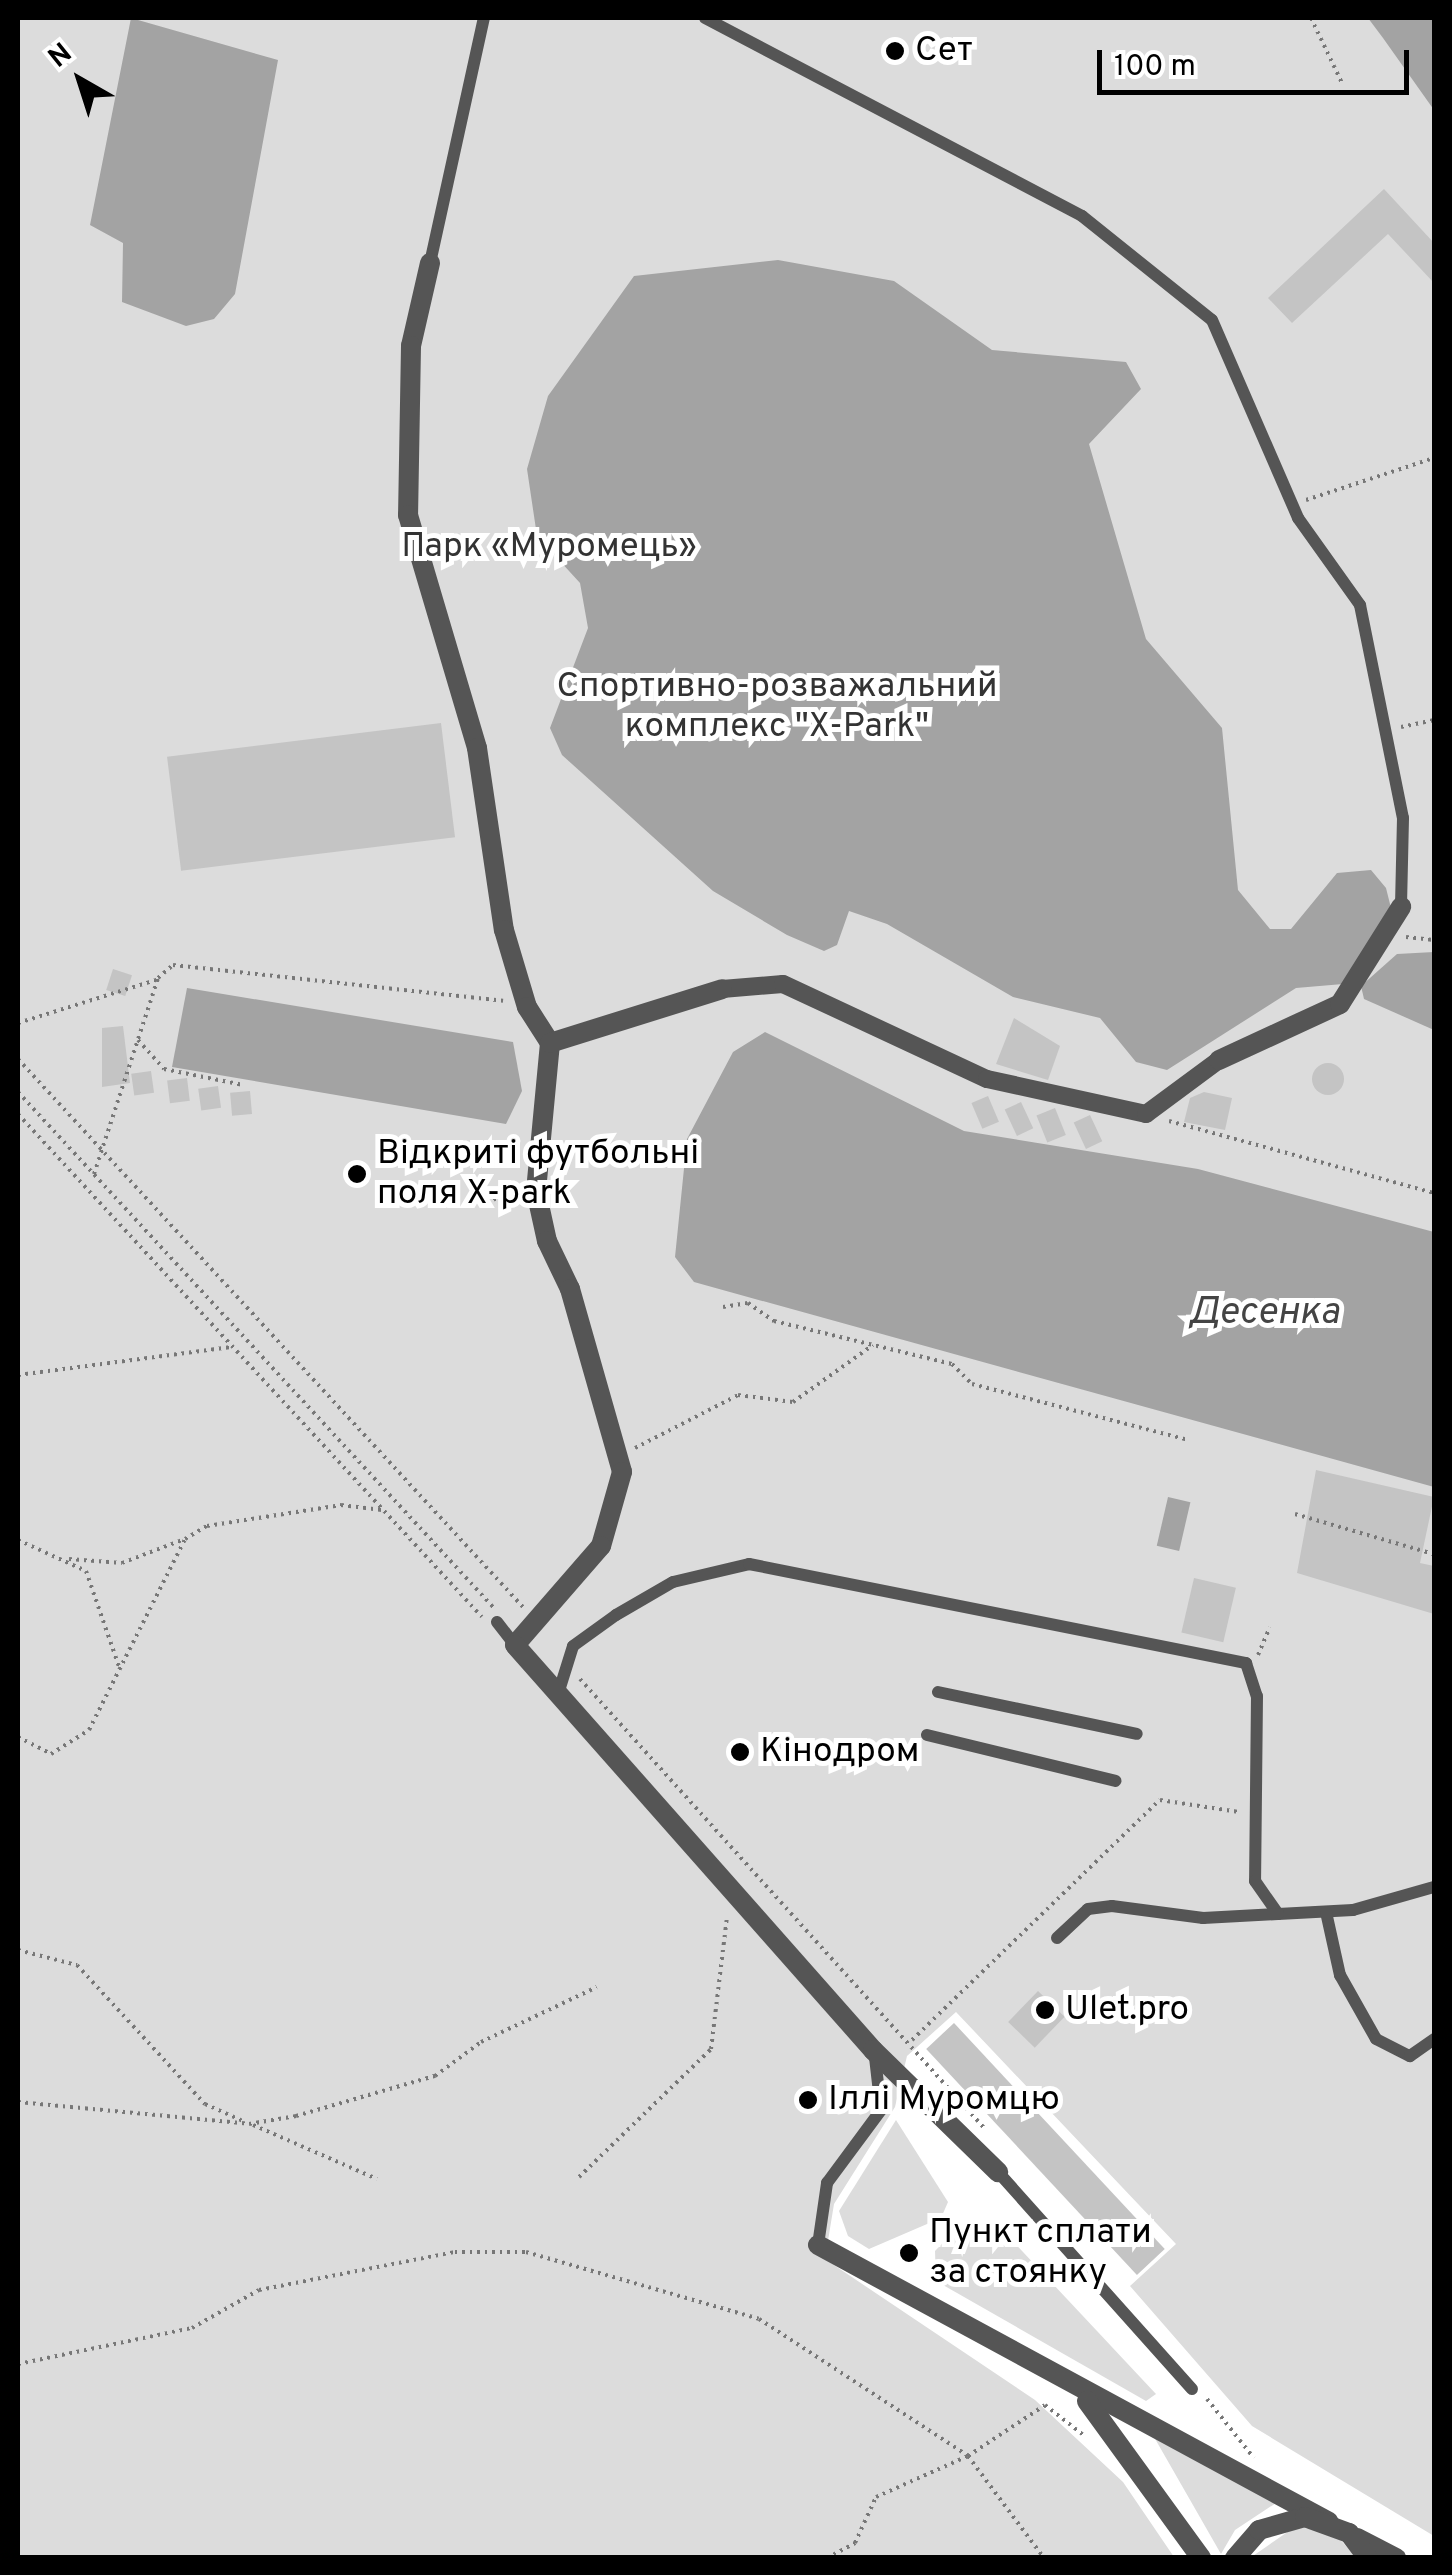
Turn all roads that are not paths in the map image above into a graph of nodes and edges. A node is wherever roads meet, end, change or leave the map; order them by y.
1 (484, 18) edge
2 (705, 18) edge
3 (430, 262) joint
4 (1401, 907) joint
5 (722, 988) joint
6 (550, 1043) junction
7 (1219, 1060) joint
8 (497, 1622) road end
9 (515, 1645) junction
10 (938, 1692) dead end
11 (558, 1694) junction
12 (927, 1734) dead end
13 (1138, 1734) dead end
14 (1115, 1781) dead end
15 (1434, 1887) edge
16 (1326, 1912) junction
17 (1278, 1914) junction
18 (1057, 1938) dead end
19 (1434, 2039) edge
20 (873, 2050) junction
21 (998, 2172) joint
22 (818, 2245) joint
23 (1196, 2391) road end
24 (1083, 2396) junction
25 (1329, 2522) junction
26 (1350, 2534) junction
27 (1201, 2558) edge
28 (1234, 2558) edge
29 (1368, 2558) edge
30 (1396, 2558) edge

1 - 3 lane
2 - 4 lane
3 - 6 street
4 - 7 street
5 - 6 street
5 - 7 street
6 - 9 street
8 - 9 lane
9 - 11 street
10 - 13 lane
11 - 17 lane
11 - 20 street
12 - 14 lane
15 - 16 lane
16 - 17 lane
16 - 19 lane
17 - 18 lane
20 - 21 street
20 - 22 lane
21 - 23 lane
22 - 24 street
24 - 25 street
24 - 27 street
25 - 26 street
25 - 28 street
26 - 29 street
26 - 30 street

